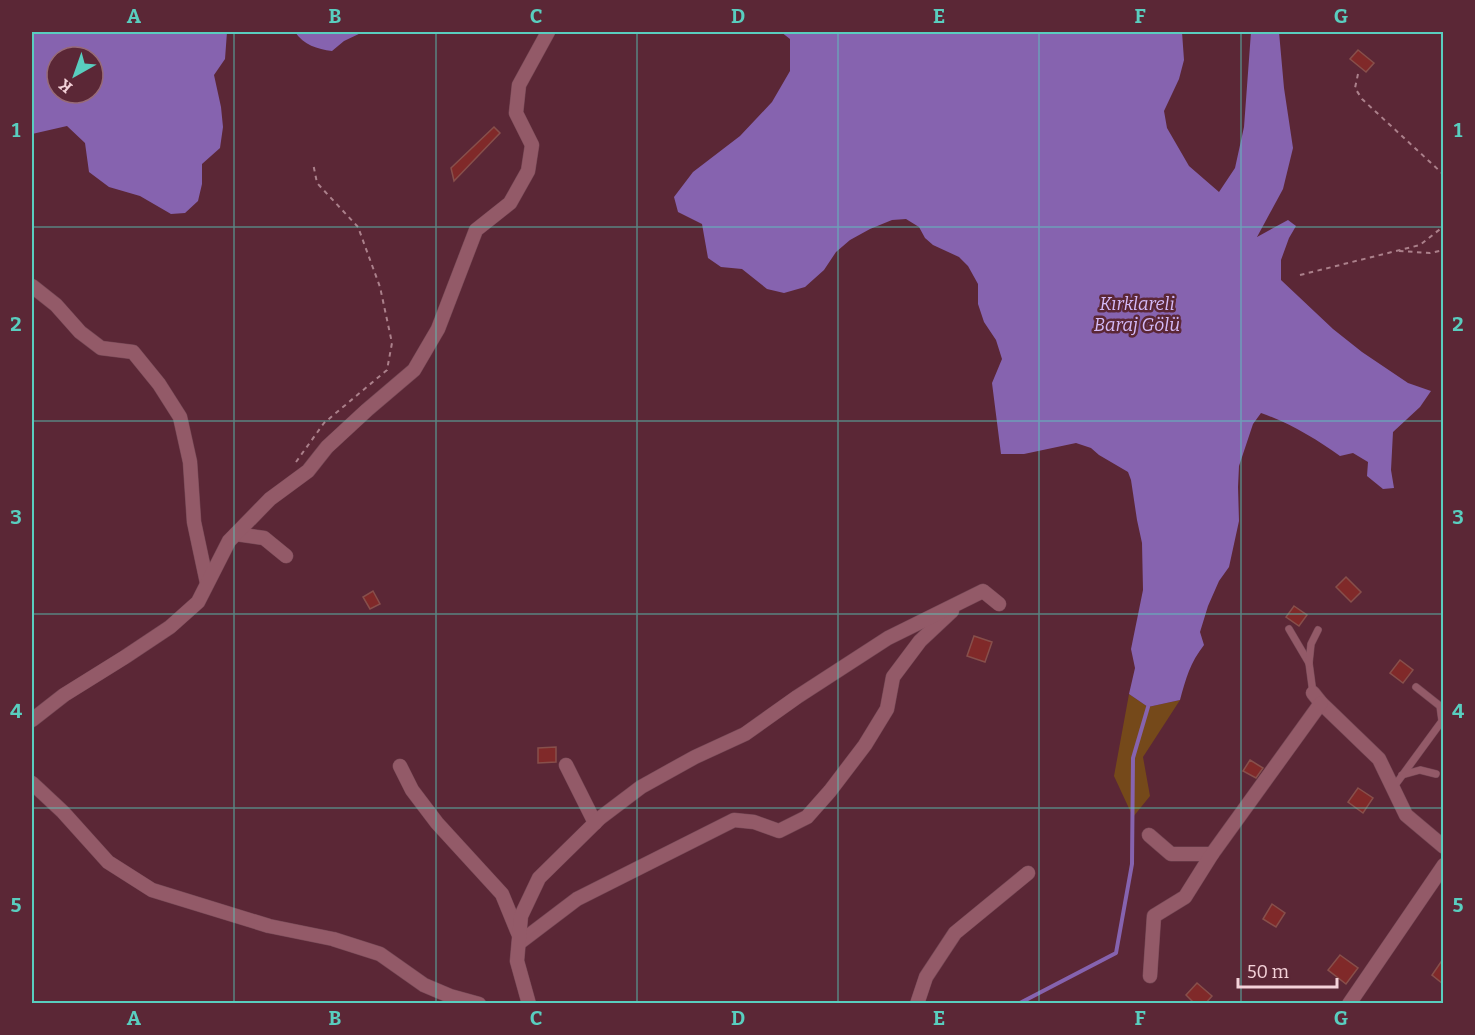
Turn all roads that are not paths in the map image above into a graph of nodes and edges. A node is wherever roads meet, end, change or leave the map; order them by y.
1 (548, 32) edge
2 (32, 286) edge
3 (236, 534) junction
4 (286, 556) dead end
5 (207, 583) junction
6 (963, 601) junction
7 (999, 604) dead end
8 (1289, 629) dead end
9 (1318, 630) dead end
10 (1309, 663) junction
11 (1416, 687) dead end
12 (1317, 698) junction
13 (32, 720) edge
14 (566, 765) dead end
15 (400, 766) dead end
16 (1436, 774) dead end
17 (1402, 775) junction
18 (32, 783) edge
19 (1393, 788) junction
20 (595, 823) junction
21 (1149, 835) dead end
22 (1443, 847) edge
23 (1212, 854) junction
24 (1443, 865) edge
25 (1029, 873) dead end
26 (519, 939) junction
27 (1150, 976) dead end
28 (479, 1004) edge
29 (529, 1004) edge
30 (917, 1004) edge
31 (1349, 1004) edge

1 - 3 street
2 - 5 street
3 - 4 street
3 - 5 street
5 - 13 street
6 - 7 street
6 - 20 street
6 - 26 street
8 - 10 lane
9 - 10 lane
10 - 12 lane
11 - 17 lane
12 - 19 street
12 - 23 street
14 - 20 street
15 - 26 street
16 - 17 lane
17 - 19 lane
18 - 28 street
19 - 22 street
20 - 26 street
21 - 23 street
23 - 27 street
24 - 31 street
25 - 30 street
26 - 29 street

